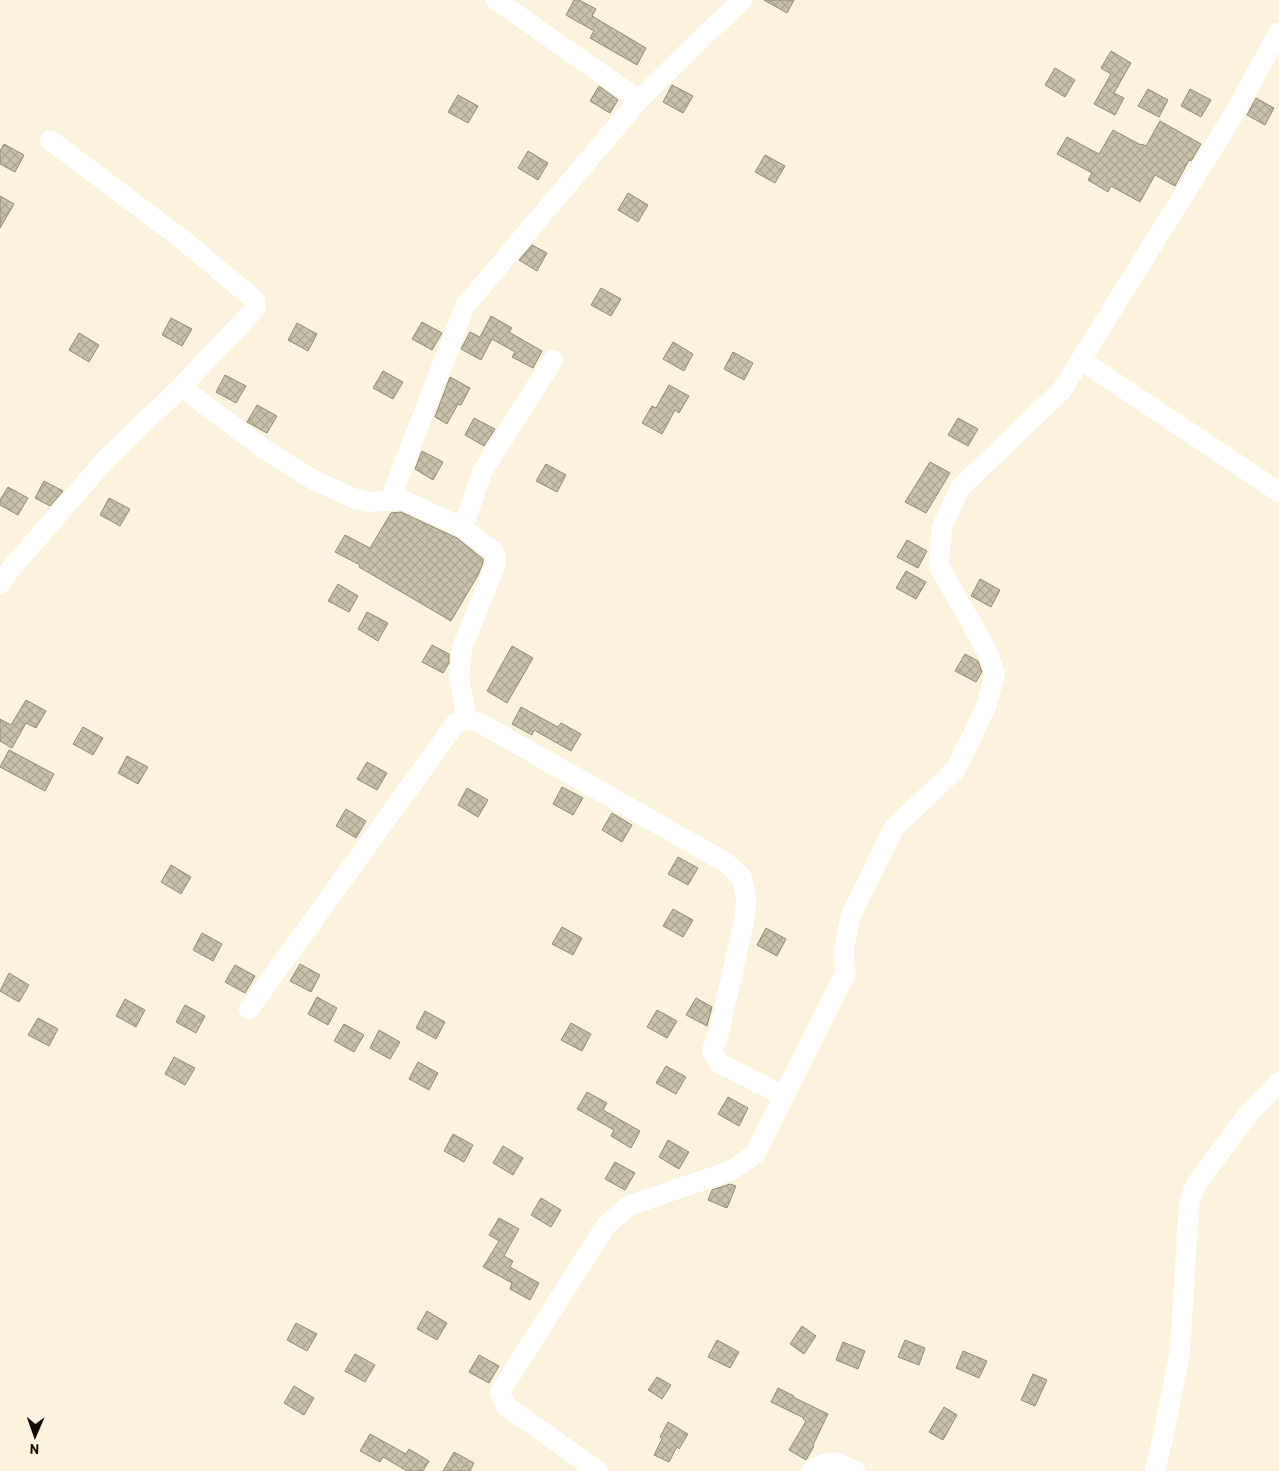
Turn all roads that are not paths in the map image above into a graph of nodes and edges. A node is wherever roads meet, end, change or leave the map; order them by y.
1 (496, 0) edge
2 (743, 0) edge
3 (1279, 32) edge
4 (639, 100) junction
5 (50, 140) dead end
6 (553, 360) dead end
7 (1081, 360) junction
8 (181, 387) junction
9 (1279, 492) edge
10 (390, 500) junction
11 (462, 528) junction
12 (0, 584) edge
13 (467, 719) junction
14 (249, 1008) dead end
15 (1279, 1082) edge
16 (784, 1096) junction
17 (598, 1471) edge
18 (811, 1471) edge
19 (855, 1471) edge
20 (1155, 1471) edge

1 - 4 street
2 - 4 street
3 - 7 street
4 - 10 street
5 - 8 street
6 - 11 street
7 - 9 street
7 - 16 street
8 - 10 street
8 - 12 street
10 - 11 street
11 - 13 street
13 - 14 street
13 - 16 street
15 - 20 street
16 - 17 street
18 - 19 street

